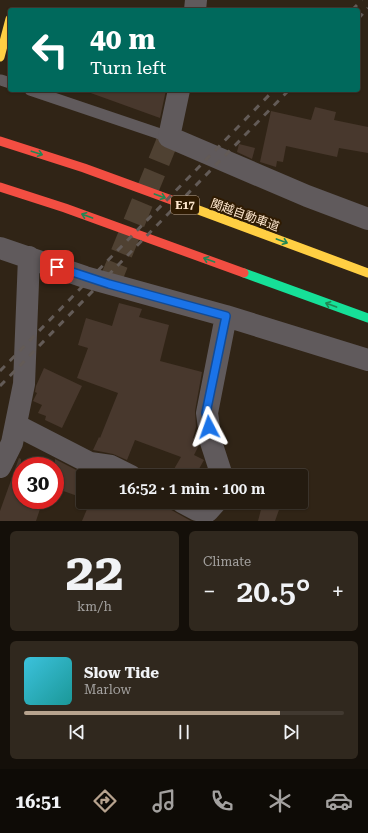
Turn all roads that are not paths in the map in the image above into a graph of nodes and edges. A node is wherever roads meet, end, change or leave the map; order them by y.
1 (8, 26) edge
2 (0, 57) edge
3 (36, 92) edge
4 (179, 92) edge
5 (169, 137) junction
6 (0, 141) edge
7 (0, 187) edge
8 (368, 219) edge
9 (0, 248) edge
10 (29, 257) junction
11 (368, 273) edge
12 (226, 316) junction
13 (368, 318) edge
14 (368, 360) edge
15 (16, 425) junction
16 (0, 467) edge
17 (117, 469) edge
18 (220, 469) edge
19 (195, 509) edge
20 (210, 509) edge

1 - 2 main road
3 - 5 lane
4 - 5 street
5 - 8 street
6 -> 11 main road, 関越自動車道 / E17
13 -> 7 main road
9 - 10 street
10 - 12 street
10 - 15 street
12 - 14 street
12 - 18 street
15 - 16 street
15 - 17 street
19 - 20 street

